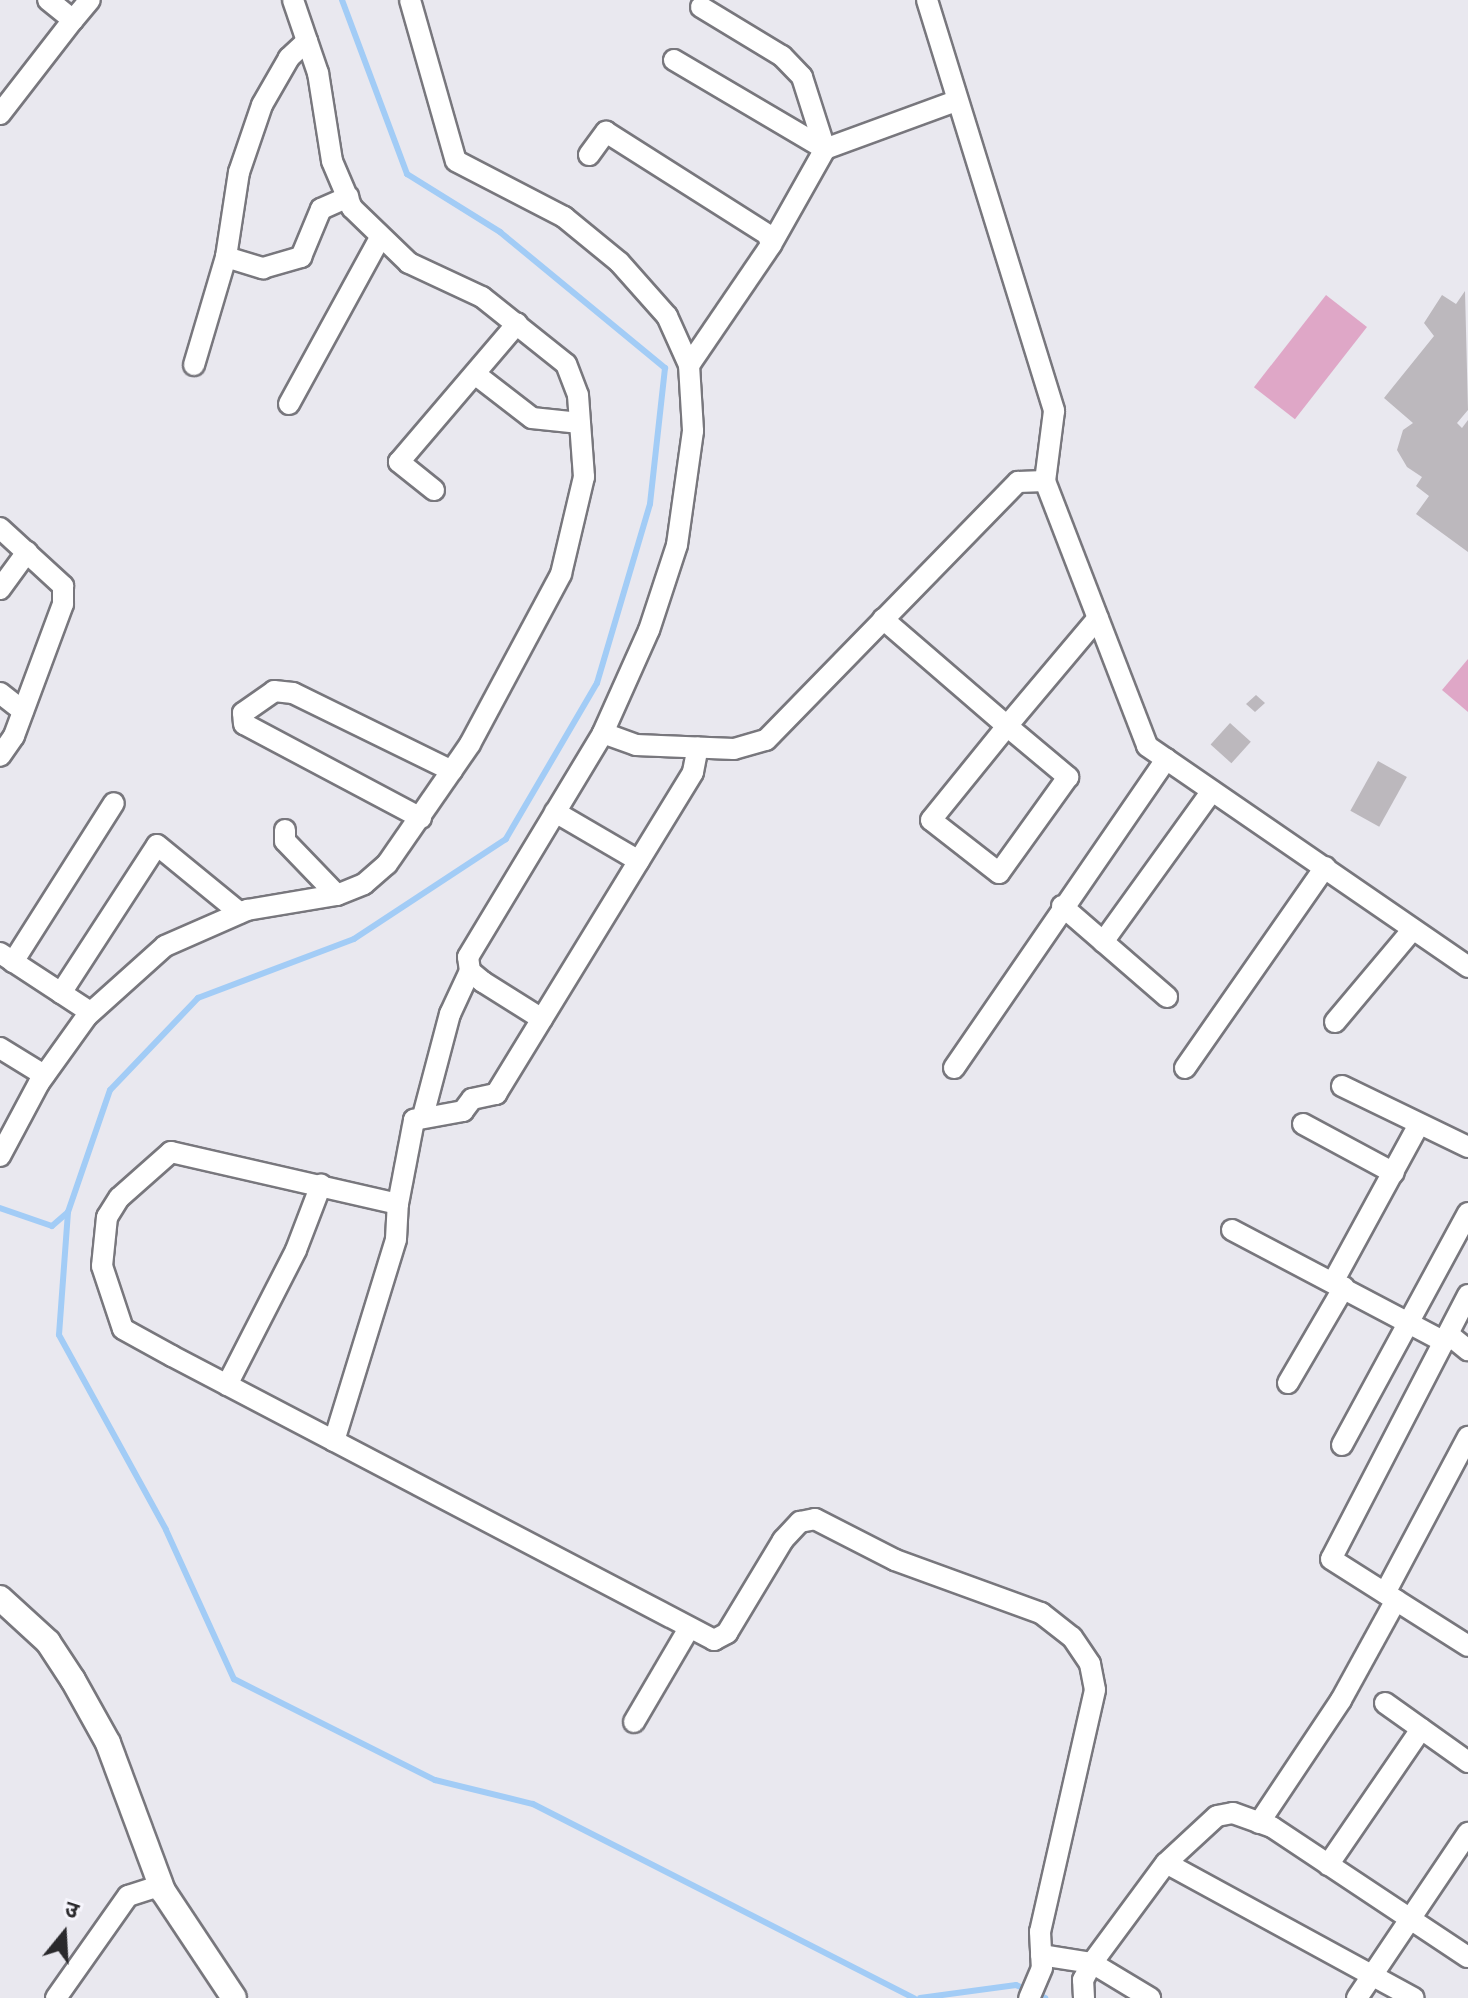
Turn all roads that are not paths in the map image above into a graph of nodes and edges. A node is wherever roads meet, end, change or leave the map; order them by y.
1 (48, 0) edge
2 (90, 0) edge
3 (293, 0) edge
4 (410, 0) edge
5 (927, 0) edge
6 (701, 7) dead end
7 (73, 20) junction
8 (307, 41) junction
9 (674, 60) dead end
10 (956, 101) junction
11 (0, 114) edge
12 (825, 149) junction
13 (589, 155) dead end
14 (348, 197) junction
15 (380, 238) junction
16 (771, 245) junction
17 (226, 257) junction
18 (517, 324) junction
19 (194, 365) dead end
20 (689, 365) junction
21 (475, 374) junction
22 (289, 404) dead end
23 (580, 423) junction
24 (1045, 481) junction
25 (434, 490) dead end
26 (0, 528) edge
27 (27, 552) junction
28 (0, 589) edge
29 (1098, 618) junction
30 (883, 619) junction
31 (0, 693) edge
32 (23, 711) junction
33 (1007, 726) junction
34 (603, 733) junction
35 (698, 747) junction
36 (0, 756) edge
37 (1166, 759) junction
38 (452, 771) junction
39 (1212, 791) junction
40 (114, 803) dead end
41 (555, 812) junction
42 (421, 818) junction
43 (285, 830) dead end
44 (639, 861) junction
45 (1325, 867) junction
46 (337, 895) junction
47 (1062, 906) junction
48 (240, 913) junction
49 (1413, 929) junction
50 (1103, 942) junction
51 (7, 957) edge
52 (1468, 967) edge
53 (470, 971) junction
54 (61, 993) junction
55 (1167, 997) dead end
56 (90, 1012) junction
57 (542, 1019) junction
58 (1335, 1022) dead end
59 (0, 1048) edge
60 (954, 1068) dead end
61 (1185, 1068) dead end
62 (44, 1075) junction
63 (1342, 1086) dead end
64 (423, 1116) junction
65 (1303, 1124) dead end
66 (1419, 1124) junction
67 (1468, 1147) edge
68 (1, 1151) edge
69 (1394, 1173) junction
70 (321, 1185) junction
71 (398, 1204) junction
72 (1468, 1213) edge
73 (1232, 1230) dead end
74 (1339, 1284) junction
75 (1468, 1295) edge
76 (1410, 1323) junction
77 (1446, 1338) junction
78 (1468, 1350) edge
79 (1288, 1383) dead end
80 (227, 1385) junction
81 (1468, 1437) edge
82 (334, 1441) junction
83 (1342, 1445) dead end
84 (1390, 1596) junction
85 (0, 1598) edge
86 (0, 1613) edge
87 (688, 1630) junction
88 (1468, 1646) edge
89 (1385, 1703) dead end
90 (634, 1722) dead end
91 (1421, 1729) junction
92 (1468, 1762) edge
93 (1259, 1823) junction
94 (1468, 1833) edge
95 (1166, 1863) junction
96 (1328, 1865) junction
97 (155, 1886) junction
98 (1409, 1919) junction
99 (1468, 1957) edge
100 (1041, 1961) junction
101 (1092, 1963) junction
102 (1370, 1975) junction
103 (63, 1992) edge
104 (220, 1998) edge
105 (234, 1998) edge
106 (1029, 1998) edge
107 (1084, 1998) edge
108 (1150, 1998) edge
109 (1357, 1998) edge
110 (1414, 1998) edge

1 - 7 street
2 - 7 street
3 - 8 street
4 - 20 street
5 - 10 street
6 - 12 street
7 - 11 street
8 - 14 street
8 - 17 street
9 - 12 street
10 - 12 street
10 - 24 street
12 - 16 street
13 - 16 street
14 - 15 street
14 - 17 street
15 - 18 street
15 - 22 street
16 - 20 street
17 - 19 street
18 - 21 street
18 - 23 street
20 - 34 street
21 - 23 street
21 - 25 street
23 - 38 street
24 - 29 street
24 - 30 street
26 - 27 street
27 - 28 street
27 - 32 street
29 - 33 street
29 - 37 street
30 - 33 street
30 - 35 street
31 - 32 street
32 - 36 street
33 - 33 street
34 - 35 street
34 - 41 street
35 - 44 street
37 - 39 street
37 - 47 street
38 - 42 street
38 - 42 street
39 - 45 street
39 - 50 street
40 - 51 street
41 - 44 street
41 - 53 street
42 - 46 street
43 - 46 street
44 - 57 street
45 - 49 street
45 - 61 street
46 - 48 street
47 - 50 street
47 - 60 street
48 - 54 street
48 - 56 street
49 - 52 street
49 - 58 street
50 - 55 street
51 - 54 street
53 - 57 street
53 - 64 street
54 - 56 street
56 - 62 street
57 - 64 street
59 - 62 street
62 - 68 street
63 - 66 street
64 - 71 street
65 - 69 street
66 - 67 street
66 - 69 street
69 - 74 street
70 - 71 street
70 - 80 street
70 - 80 street
71 - 82 street
72 - 76 street
73 - 74 street
74 - 76 street
74 - 79 street
75 - 77 street
76 - 77 street
76 - 83 street
77 - 78 street
77 - 84 street
80 - 82 street
81 - 84 street
82 - 87 street
84 - 88 street
84 - 93 street
85 - 97 street
86 - 97 street
87 - 90 street
87 - 100 street
89 - 91 street
91 - 92 street
91 - 96 street
93 - 95 street
93 - 96 street
94 - 98 street
95 - 101 street
95 - 102 street
96 - 98 street
97 - 103 street
97 - 104 street
97 - 105 street
98 - 99 street
98 - 102 street
100 - 101 street
100 - 106 street
101 - 107 street
101 - 108 street
102 - 109 street
102 - 110 street

